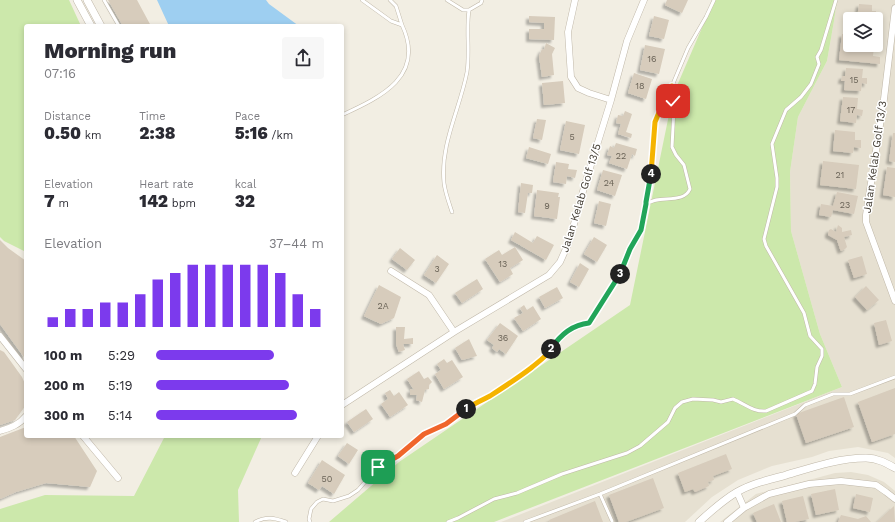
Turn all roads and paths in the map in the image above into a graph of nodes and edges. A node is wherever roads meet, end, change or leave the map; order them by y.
1 (78, 0) edge
2 (87, 0) edge
3 (104, 0) edge
4 (362, 0) edge
5 (390, 0) edge
6 (447, 0) edge
7 (482, 0) edge
8 (575, 0) edge
9 (644, 0) edge
10 (714, 0) edge
11 (836, 0) edge
12 (895, 8) edge
13 (469, 10) junction
14 (90, 24) edge
15 (100, 24) edge
16 (118, 24) edge
17 (402, 25) junction
18 (892, 58) edge
19 (672, 86) junction
20 (611, 100) junction
21 (344, 114) edge
22 (646, 204) junction
23 (452, 212) dead end
24 (391, 271) dead end
25 (895, 301) edge
26 (454, 332) junction
27 (1, 339) edge
28 (24, 367) edge
29 (895, 377) edge
30 (344, 404) edge
31 (24, 418) edge
32 (0, 431) edge
33 (86, 438) edge
34 (317, 438) edge
35 (895, 468) edge
36 (295, 473) dead end
37 (118, 478) dead end
38 (737, 492) junction
39 (600, 494) junction
40 (895, 500) edge
41 (744, 508) junction
42 (612, 521) dead end
43 (255, 522) edge
44 (286, 522) edge
45 (310, 522) edge
46 (448, 522) edge
47 (525, 522) edge
48 (698, 522) edge
49 (726, 522) edge

1 - 14 street
2 - 15 street
3 - 16 lane
4 - 17 lane
5 - 17 lane
6 - 13 lane
7 - 13 lane
8 - 20 street
9 - 20 street, Jalan Kelab Golf 13/5
10 - 19 lane
11 - 46 lane
12 - 18 street, Jalan Kelab Golf 13/3
13 - 23 lane
17 - 21 lane
18 - 25 street, Jalan Kelab Golf 13/3
19 - 22 lane
19 - 22 lane
20 - 26 street, Jalan Kelab Golf 13/5
22 - 45 lane
24 - 26 street
26 - 30 street, Jalan Kelab Golf 13/5
27 - 28 street
29 - 39 lane
31 - 32 street
33 - 37 street
34 - 36 street
35 - 38 street
38 - 41 street
38 - 48 street
39 - 42 lane
39 - 47 lane
40 - 41 street
41 - 49 street
43 - 44 lane

